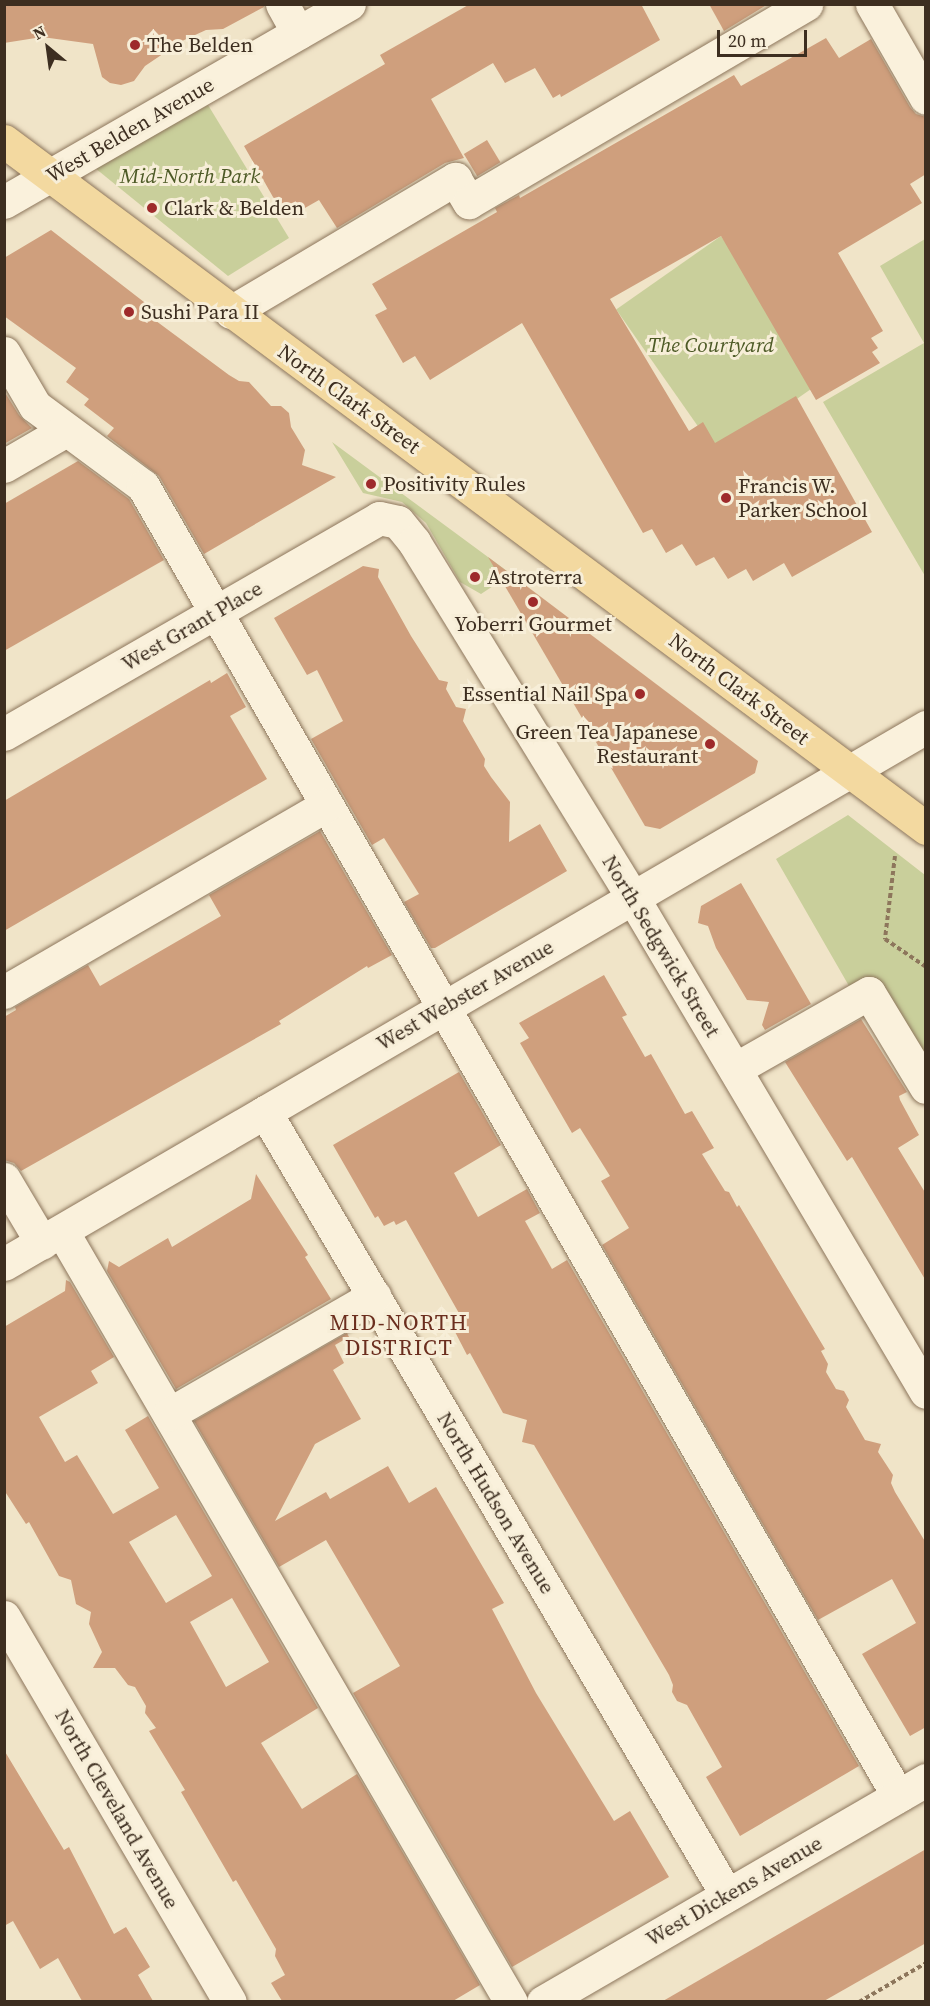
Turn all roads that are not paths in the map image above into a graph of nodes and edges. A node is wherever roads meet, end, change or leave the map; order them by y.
1 (282, 4) edge
2 (806, 4) edge
3 (872, 4) edge
4 (320, 16) edge
5 (926, 98) edge
6 (4, 141) edge
7 (48, 176) junction
8 (4, 202) edge
9 (231, 312) junction
10 (4, 353) edge
11 (66, 430) junction
12 (4, 466) edge
13 (379, 518) joint
14 (216, 612) junction
15 (926, 727) edge
16 (4, 734) edge
17 (849, 771) junction
18 (327, 805) junction
19 (926, 828) edge
20 (633, 898) junction
21 (4, 992) edge
22 (444, 1008) junction
23 (735, 1070) junction
24 (926, 1087) edge
25 (266, 1112) junction
26 (4, 1179) edge
27 (52, 1237) junction
28 (4, 1264) edge
29 (374, 1296) junction
30 (926, 1392) edge
31 (169, 1414) junction
32 (4, 1617) edge
33 (912, 1788) edge
34 (727, 1895) junction
35 (230, 2001) edge
36 (511, 2001) edge
37 (543, 2001) edge

1 - 4 street
2 - 9 street
3 - 5 street
4 - 7 street, West Belden Avenue
6 - 7 main road, North Clark Street
7 - 8 street, West Belden Avenue
7 - 9 main road, North Clark Street
9 - 17 main road, North Clark Street
10 - 11 street
11 - 12 street
11 - 14 street
13 - 14 street, West Grant Place
13 - 20 street, North Sedgwick Street
14 - 16 street, West Grant Place
14 - 18 street
15 - 17 street, West Webster Avenue
17 - 19 main road, North Clark Street
17 - 20 street, West Webster Avenue
18 - 21 street
18 - 22 street
20 - 22 street, West Webster Avenue
20 - 23 street, North Sedgwick Street
22 - 25 street, West Webster Avenue
22 - 33 street
23 - 24 street
23 - 30 street, North Sedgwick Street
25 - 27 street, West Webster Avenue
25 - 29 street, North Hudson Avenue
26 - 27 street
27 - 28 street, West Webster Avenue
27 - 31 street
29 - 31 street
29 - 34 street, North Hudson Avenue
31 - 36 street
32 - 35 street, North Cleveland Avenue
33 - 34 street, West Dickens Avenue
34 - 37 street, West Dickens Avenue

